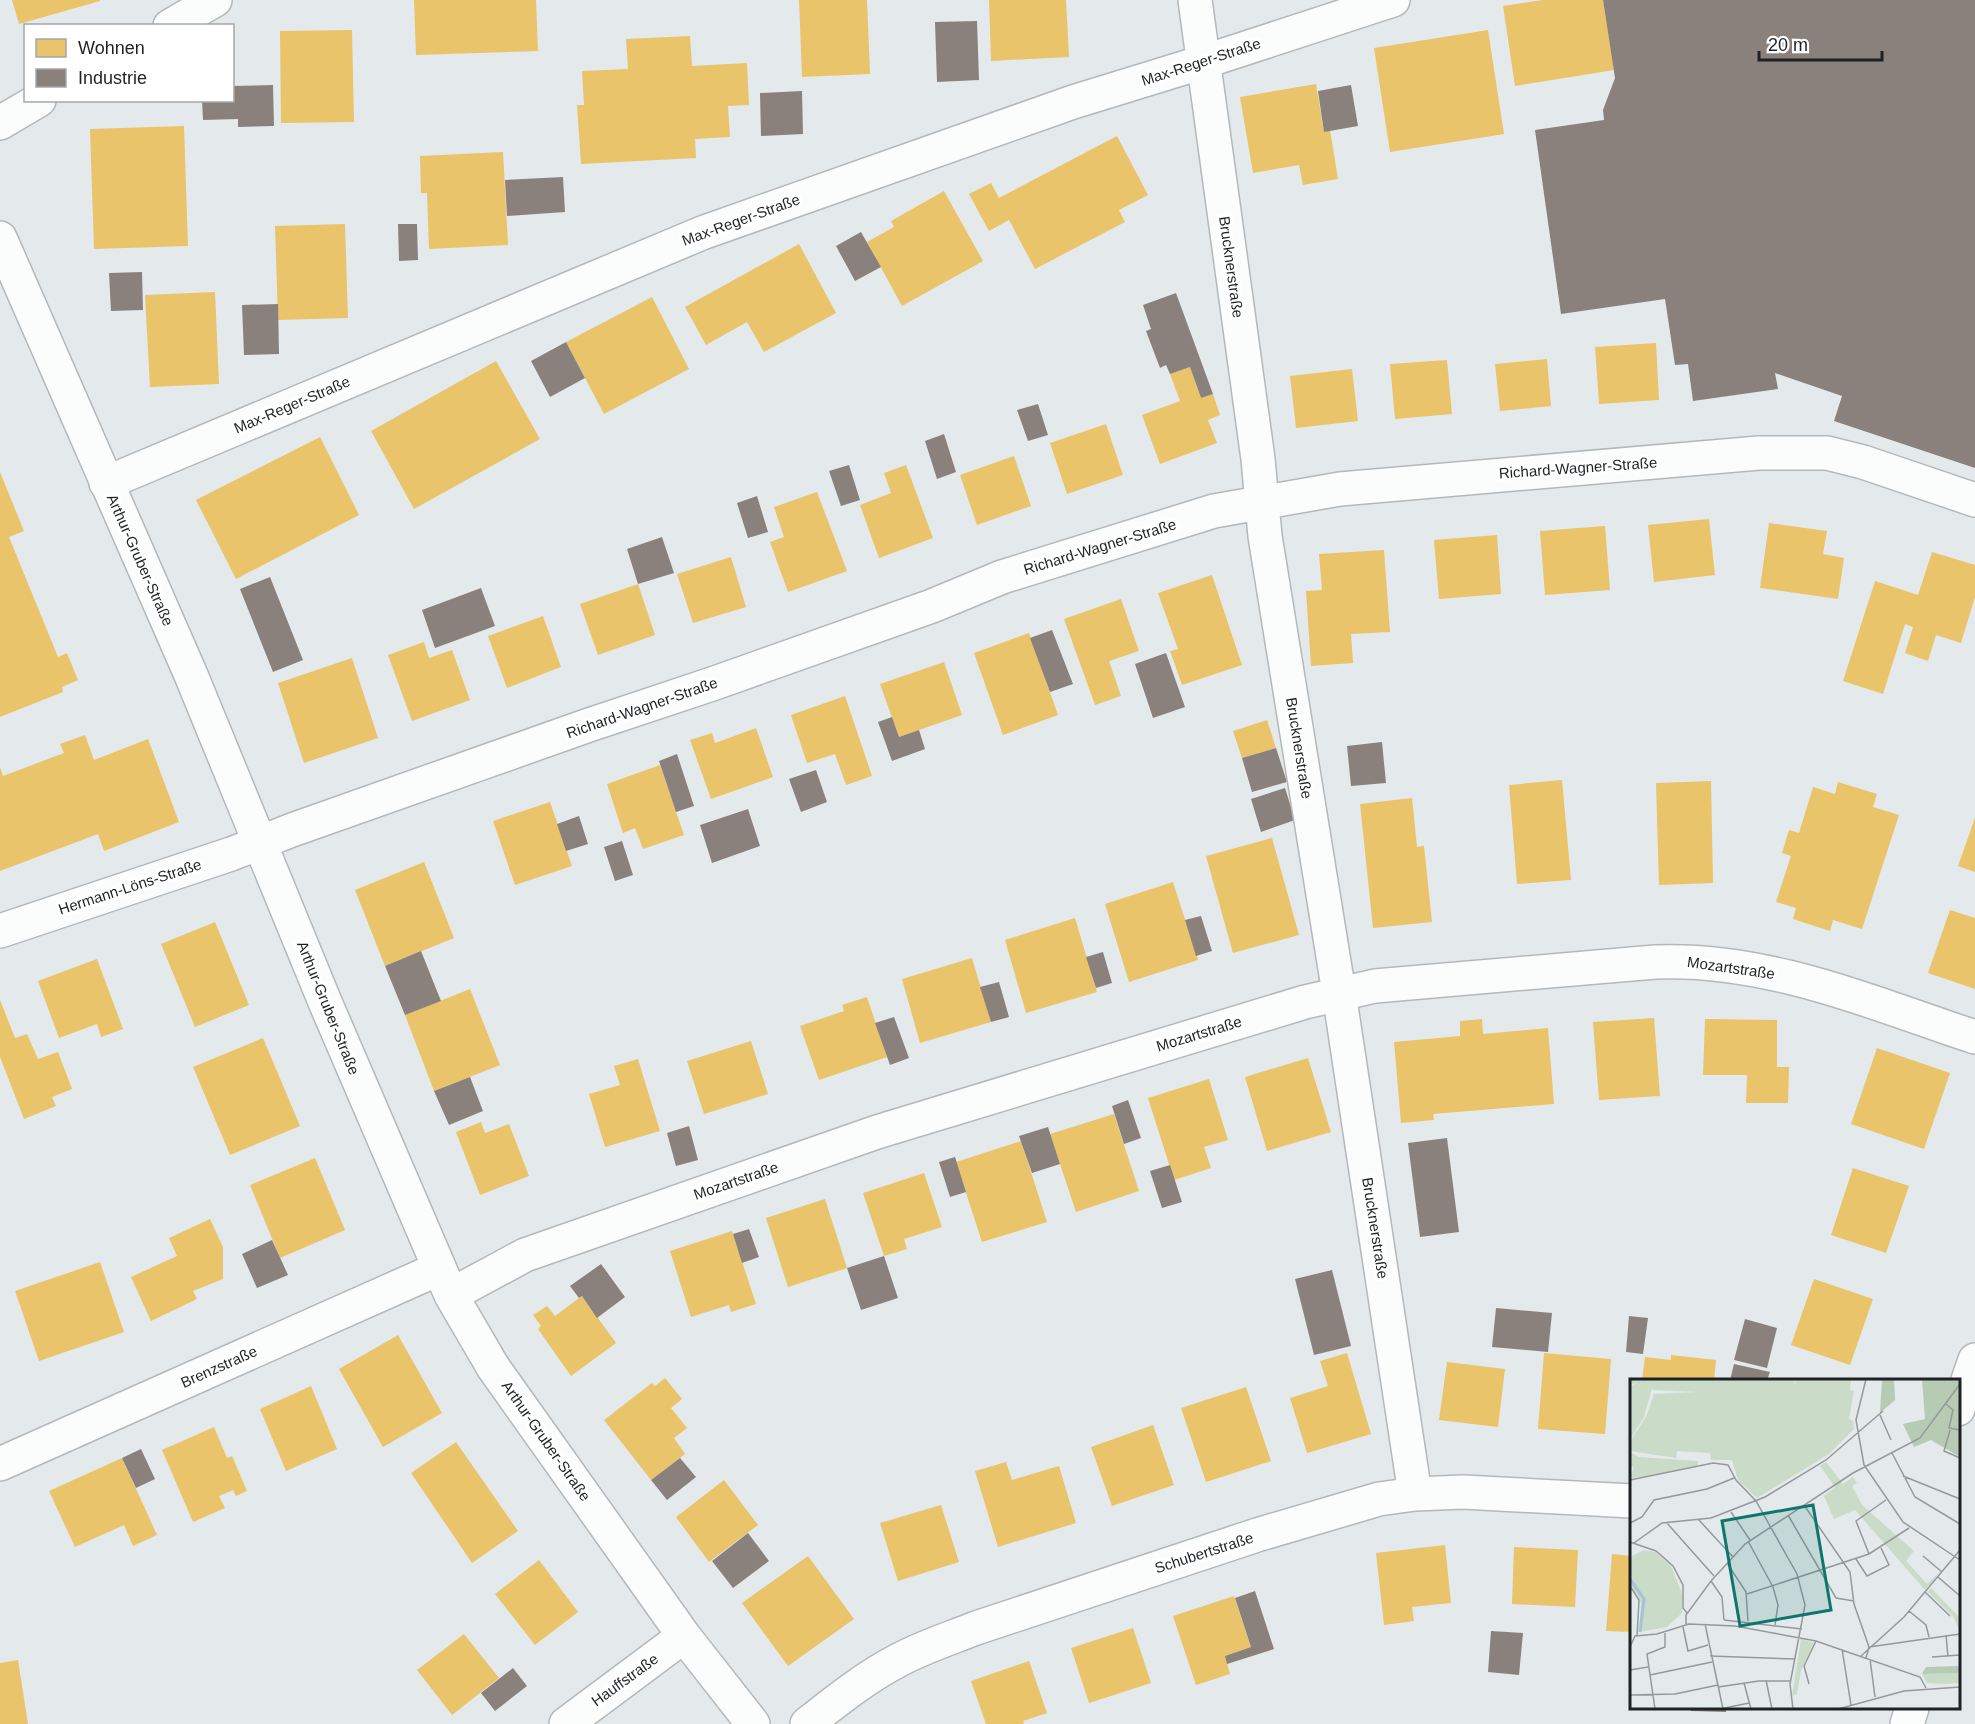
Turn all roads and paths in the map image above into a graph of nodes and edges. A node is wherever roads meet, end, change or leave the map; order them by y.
1 (215, 0) edge
2 (1195, 0) edge
3 (1393, 0) edge
4 (173, 24) edge
5 (1203, 62) junction
6 (36, 102) edge
7 (0, 123) edge
8 (0, 238) edge
9 (106, 483) junction
10 (1975, 500) edge
11 (1261, 502) junction
12 (260, 842) junction
13 (0, 931) edge
14 (1340, 993) junction
15 (1975, 1037) edge
16 (445, 1282) junction
17 (1975, 1360) edge
18 (1960, 1406) edge
19 (0, 1464) edge
20 (1415, 1494) junction
21 (1630, 1501) edge
22 (684, 1636) junction
23 (1911, 1709) edge
24 (566, 1724) edge
25 (753, 1724) edge
26 (807, 1724) edge
27 (1907, 1724) edge

1 - 4 street
2 - 5 street, Brucknerstraße
3 - 5 street, Max-Reger-Straße
5 - 9 street, Max-Reger-Straße
5 - 11 street, Brucknerstraße
6 - 7 street
8 - 9 street, Arthur-Gruber-Straße
9 - 12 street, Arthur-Gruber-Straße
10 - 11 street, Richard-Wagner-Straße
11 - 12 street, Richard-Wagner-Straße
11 - 14 street, Brucknerstraße
12 - 13 street, Hermann-Löns-Straße
12 - 16 street, Arthur-Gruber-Straße
14 - 15 street, Mozartstraße
14 - 16 street, Mozartstraße
14 - 20 street, Brucknerstraße
16 - 19 street, Brenzstraße
16 - 22 street, Arthur-Gruber-Straße
17 - 18 street
20 - 21 street, Schubertstraße
20 - 26 street, Schubertstraße
22 - 24 street, Hauffstraße
22 - 25 street, Arthur-Gruber-Straße
23 - 27 street

